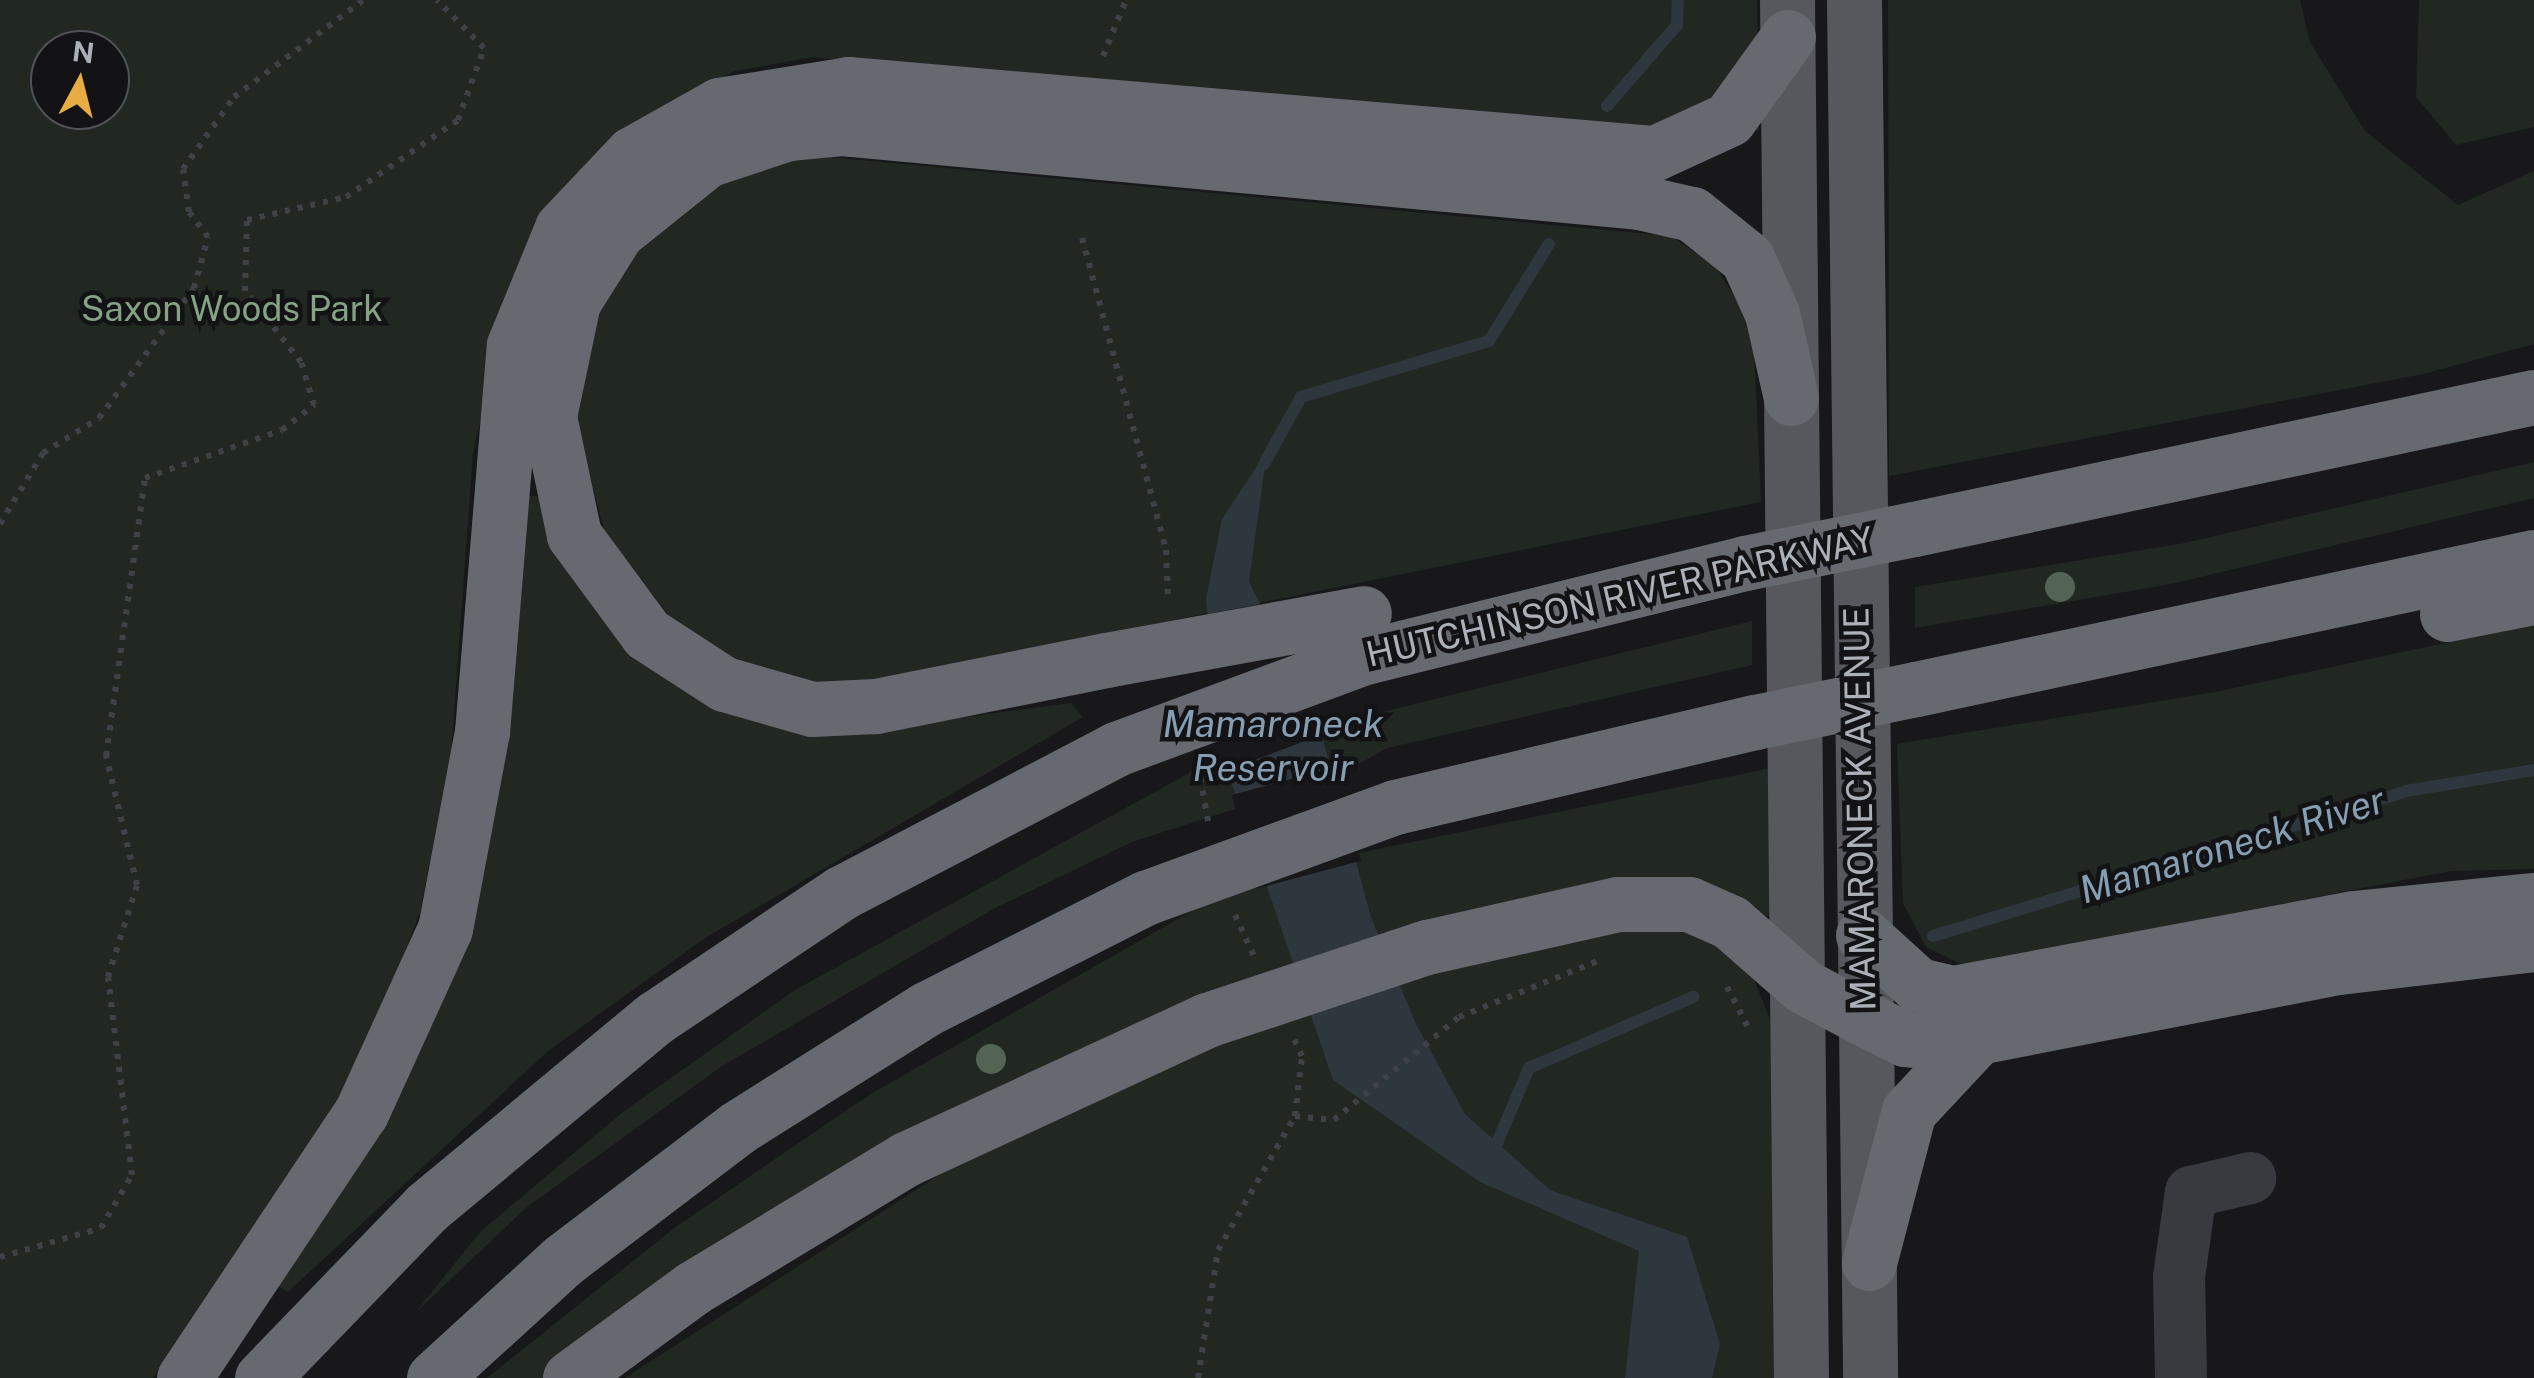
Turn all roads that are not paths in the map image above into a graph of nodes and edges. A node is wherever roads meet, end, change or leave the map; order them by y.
1 (1854, 0) edge
2 (1788, 18) edge
3 (2534, 368) edge
4 (2534, 397) edge
5 (1791, 398) junction
6 (2256, 460) junction
7 (2534, 557) edge
8 (2534, 598) edge
9 (1364, 635) junction
10 (2126, 647) junction
11 (2534, 900) edge
12 (1863, 935) junction
13 (2534, 944) edge
14 (1803, 986) junction
15 (1863, 1018) junction
16 (1978, 1037) junction
17 (2250, 1178) dead end
18 (1868, 1263) junction
19 (184, 1378) edge
20 (262, 1378) edge
21 (434, 1378) edge
22 (570, 1378) edge
23 (1801, 1378) edge
24 (1870, 1378) edge
25 (2181, 1378) edge

1 - 12 main road, MAMARONECK AVENUE
2 - 5 main road, MAMARONECK AVENUE
2 - 19 highway
3 - 6 highway
4 - 6 highway, HUTCHINSON RIVER PARKWAY
5 - 9 highway, bridge
5 - 14 main road, MAMARONECK AVENUE
6 - 9 highway, HUTCHINSON RIVER PARKWAY, bridge
7 - 10 highway
8 - 10 highway
9 - 20 highway, HUTCHINSON RIVER PARKWAY, bridge
10 - 21 highway, bridge
11 - 12 highway
12 - 15 main road, MAMARONECK AVENUE
13 - 16 highway
14 - 15 highway
14 - 22 highway, bridge
14 - 23 main road, MAMARONECK AVENUE
15 - 16 highway
15 - 18 main road, MAMARONECK AVENUE
16 - 18 highway
17 - 25 lane
18 - 24 main road, MAMARONECK AVENUE

